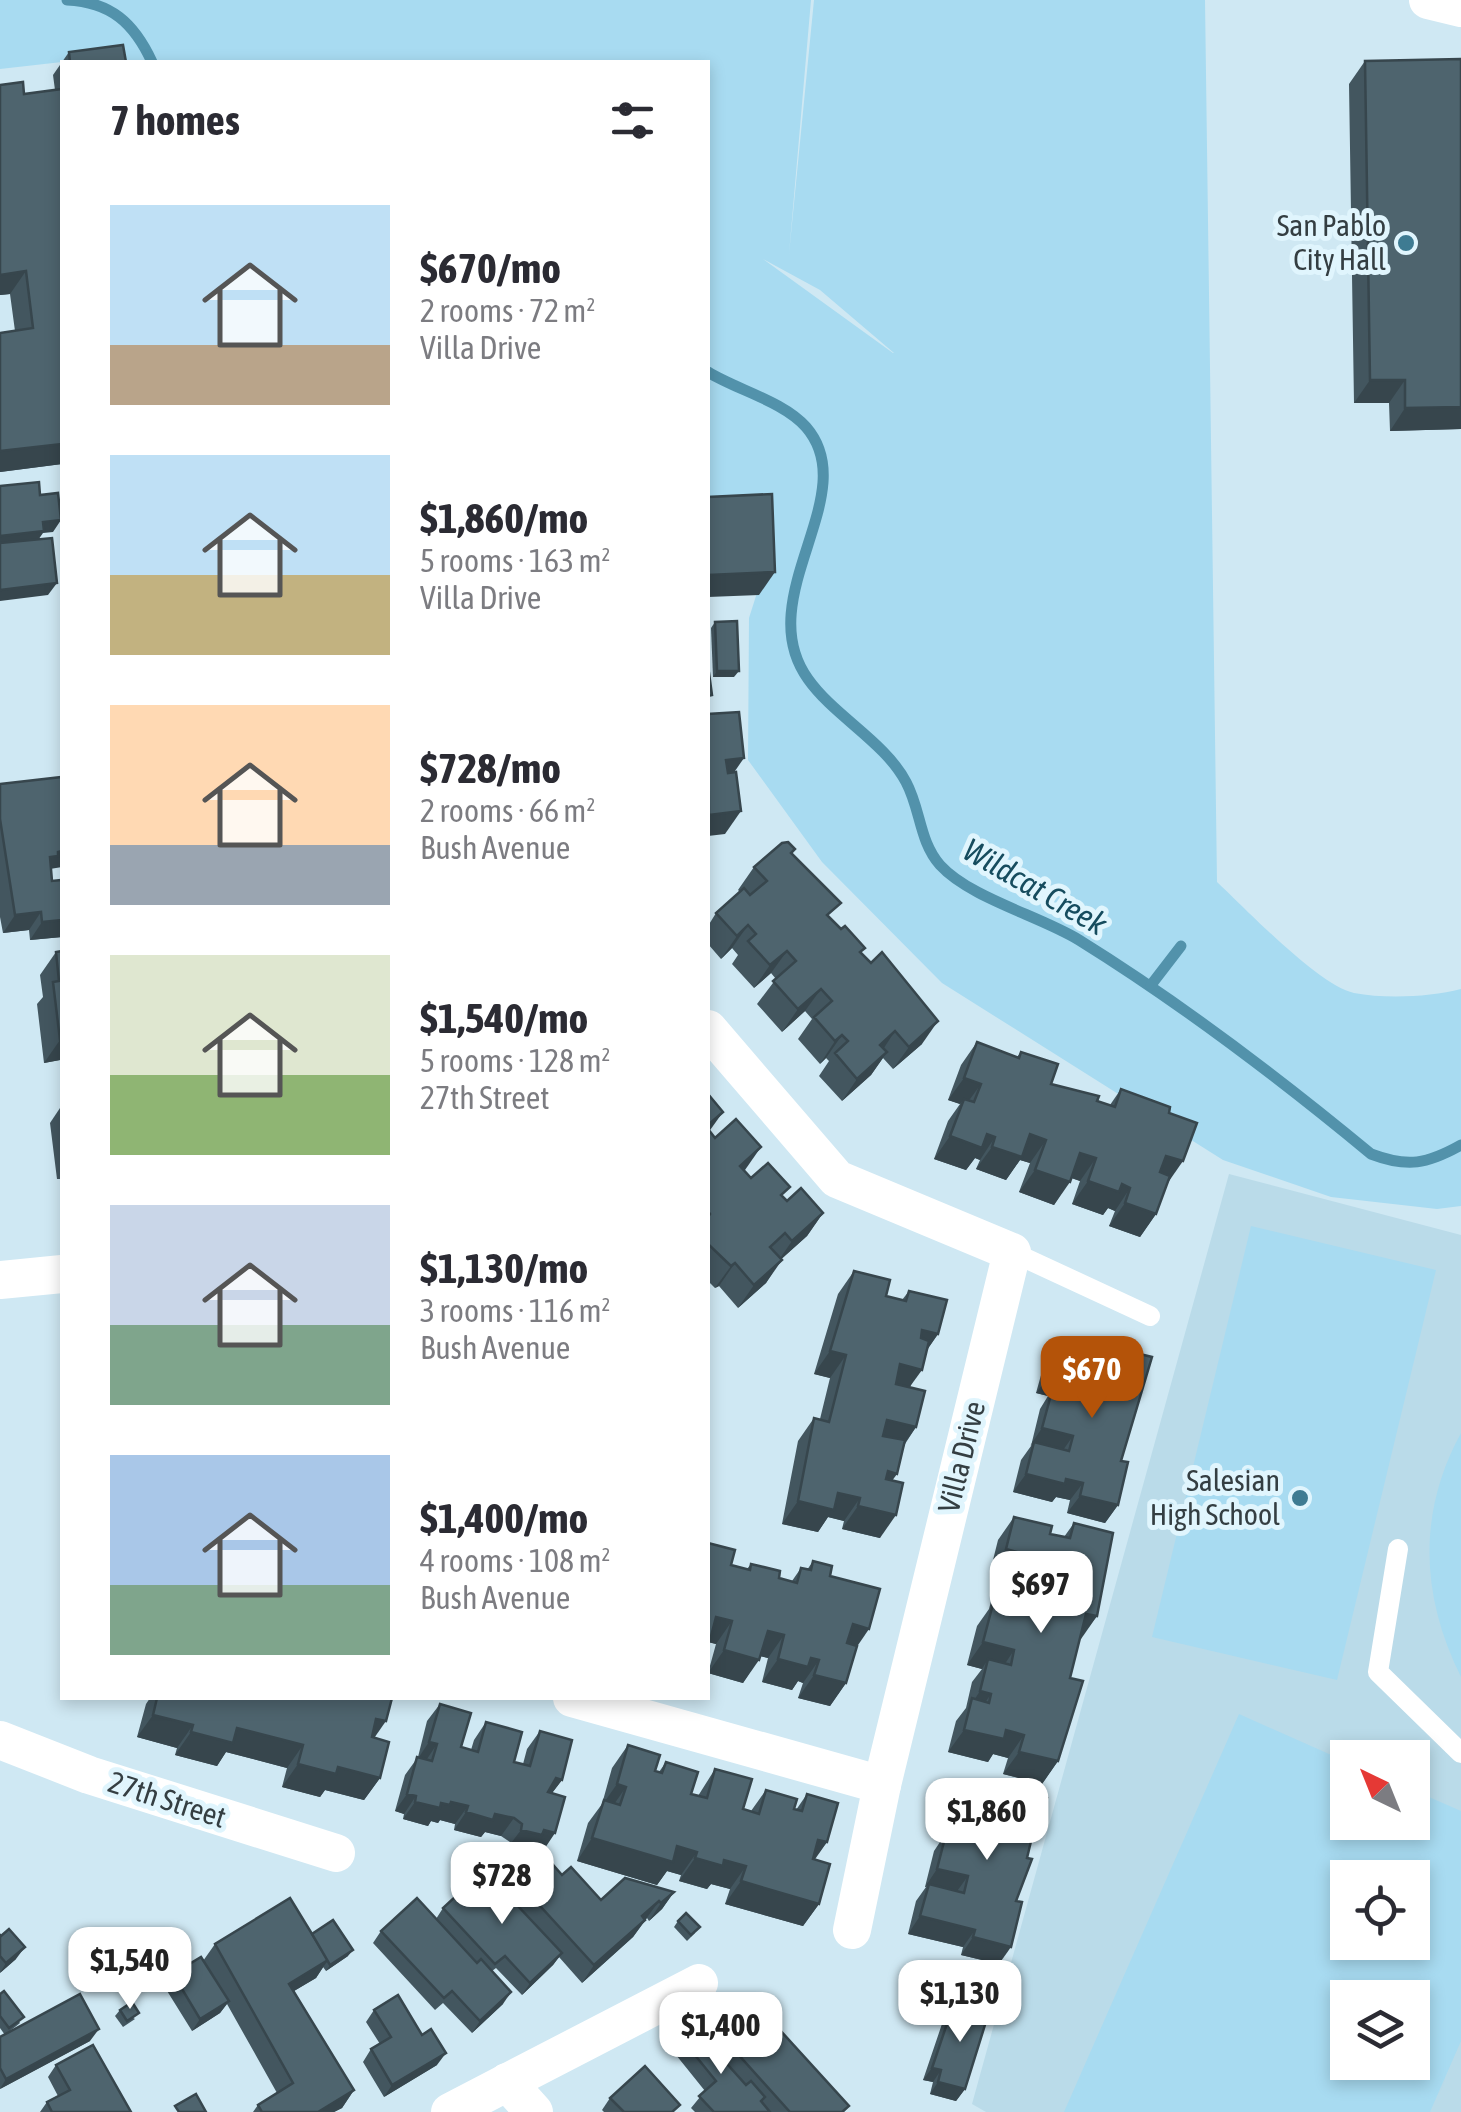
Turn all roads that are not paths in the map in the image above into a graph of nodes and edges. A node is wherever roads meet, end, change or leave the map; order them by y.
1 (1428, 0) edge
2 (1461, 8) edge
3 (710, 1030) edge
4 (1012, 1252) junction
5 (60, 1274) edge
6 (0, 1280) edge
7 (1150, 1316) dead end
8 (1398, 1548) dead end
9 (579, 1700) edge
10 (0, 1740) edge
11 (1461, 1753) edge
12 (882, 1784) junction
13 (336, 1853) dead end
14 (852, 1930) dead end
15 (699, 1983) dead end
16 (507, 2082) junction
17 (450, 2112) edge
18 (534, 2112) edge

1 - 2 street
3 - 4 street
4 - 7 lane
4 - 12 street, Villa Drive
5 - 6 street
8 - 11 lane
9 - 12 street
10 - 13 street, 27th Street
12 - 14 street, Villa Drive
15 - 16 street
16 - 17 street
16 - 18 street

